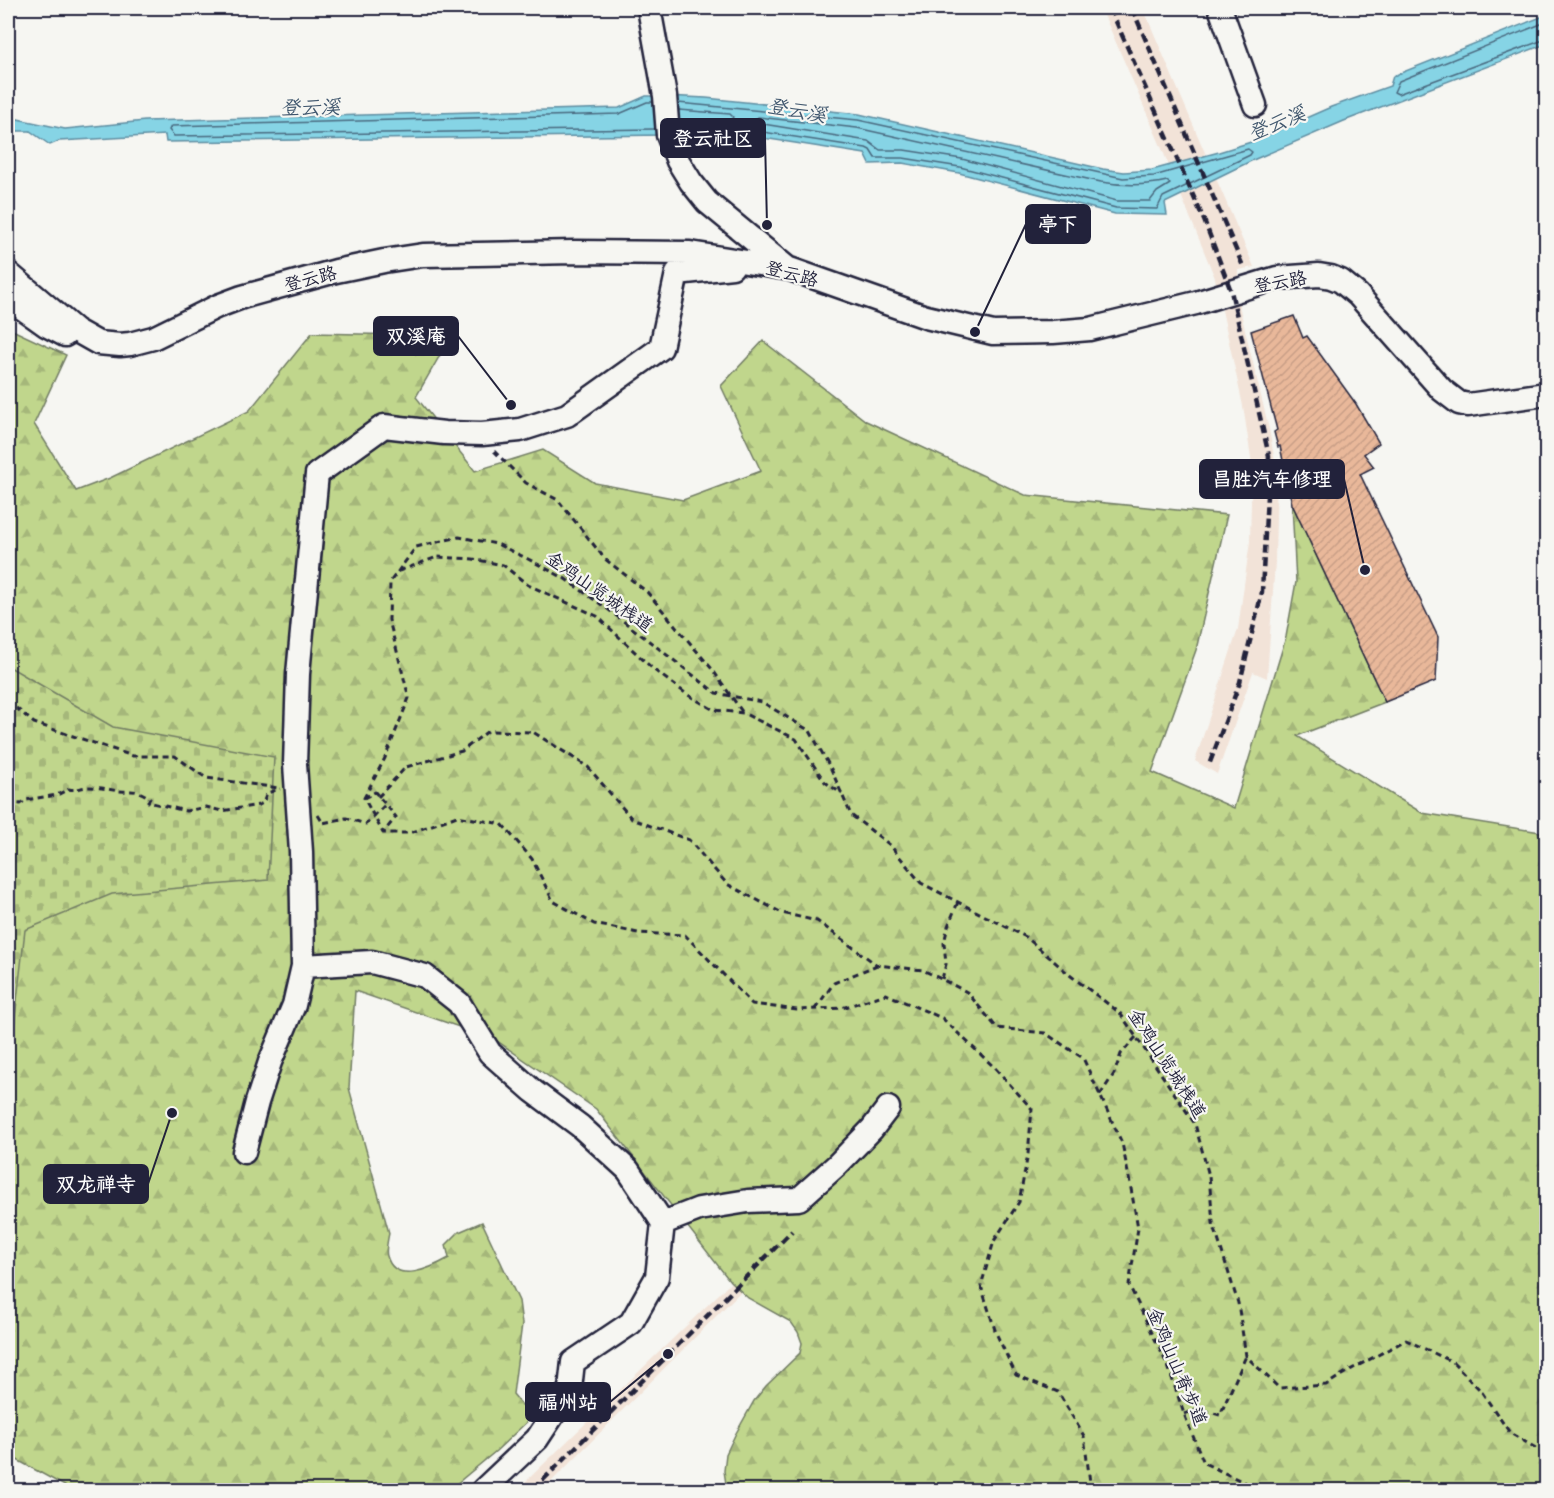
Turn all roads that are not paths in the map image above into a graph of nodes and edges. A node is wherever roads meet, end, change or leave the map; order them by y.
1 (649, 8) edge
2 (1220, 8) edge
3 (1256, 105) dead end
4 (752, 262) junction
5 (790, 270) junction
6 (8, 273) edge
7 (8, 283) edge
8 (8, 298) edge
9 (74, 338) junction
10 (98, 343) junction
11 (1546, 394) edge
12 (303, 966) junction
13 (888, 1108) dead end
14 (244, 1152) dead end
15 (663, 1223) junction
16 (483, 1491) edge

1 - 5 street
2 - 3 street
4 - 5 street, 登云路
4 - 10 street, 登云路
4 - 12 street
5 - 11 street, 登云路
6 - 10 street, 登云路
7 - 9 street
8 - 9 street
9 - 10 street
12 - 14 street
12 - 15 street
13 - 15 street
15 - 16 street

